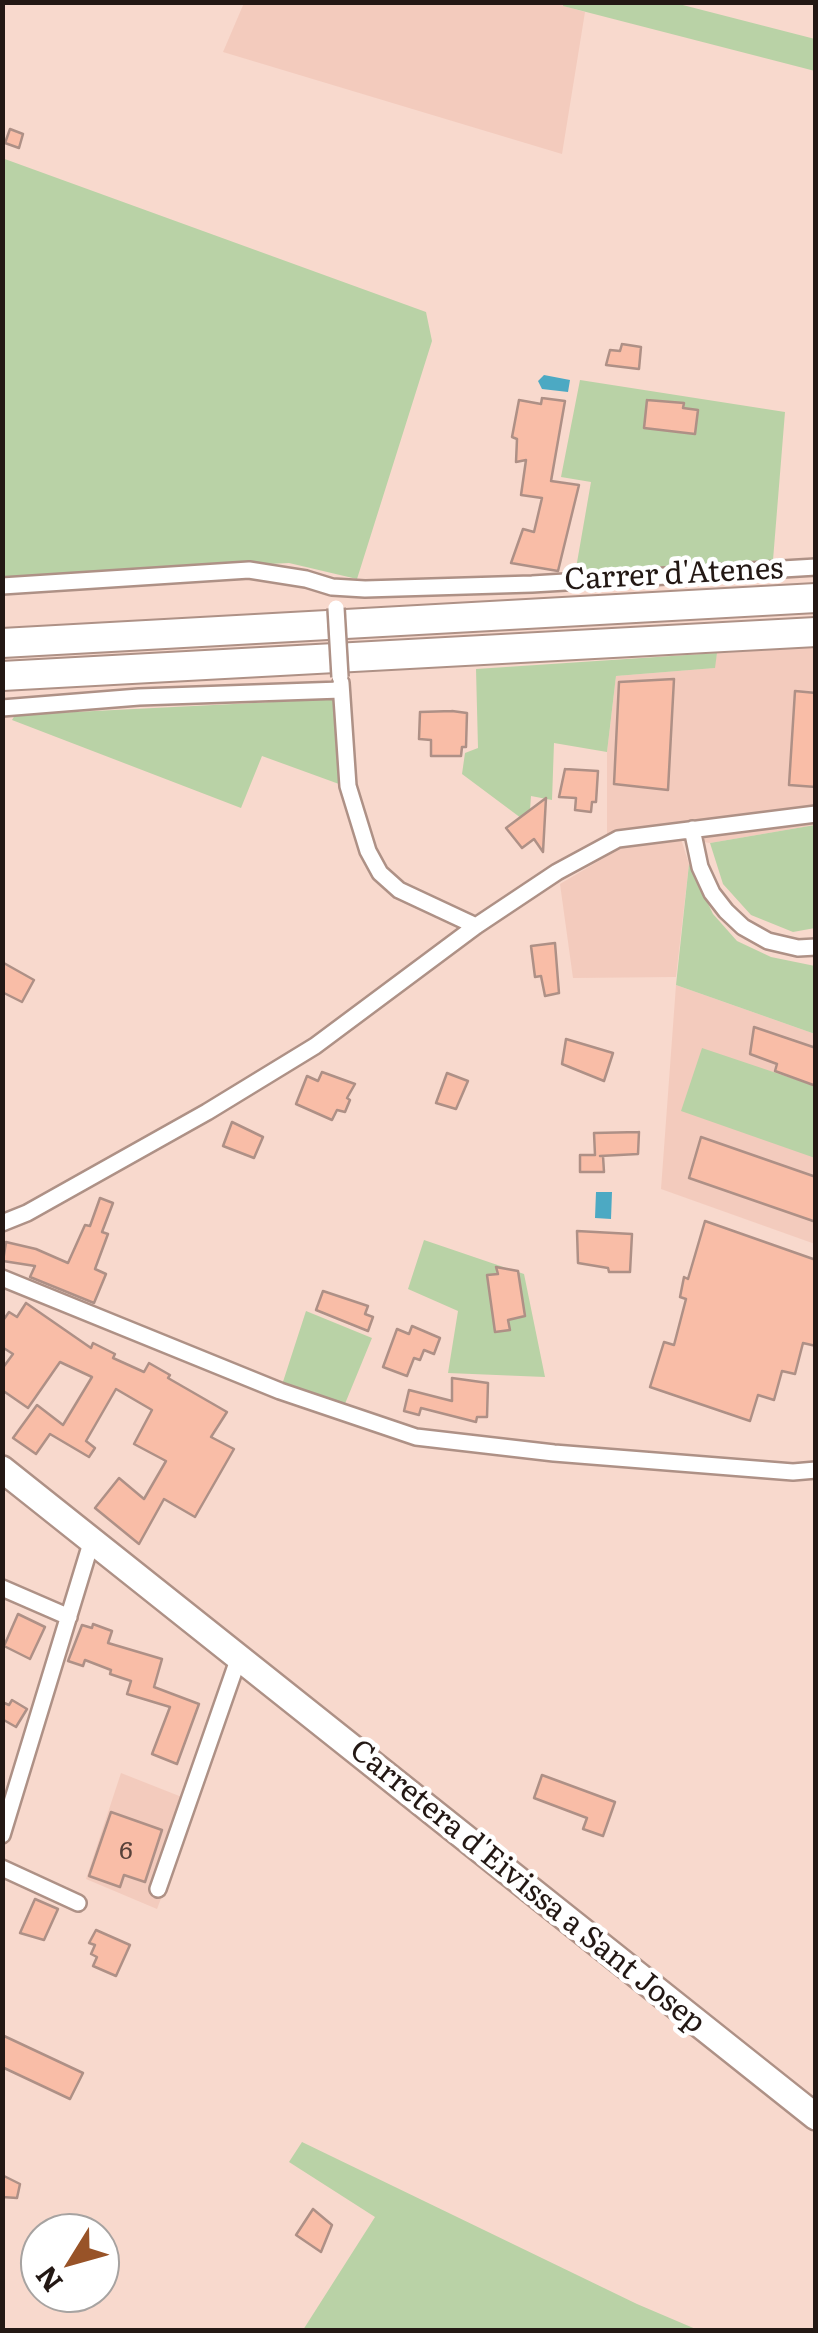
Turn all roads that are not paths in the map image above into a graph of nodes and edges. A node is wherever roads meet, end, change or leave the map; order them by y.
1 (816, 567) edge
2 (2, 586) edge
3 (332, 587) junction
4 (816, 598) edge
5 (816, 632) edge
6 (2, 643) edge
7 (2, 676) edge
8 (341, 683) junction
9 (2, 708) edge
10 (816, 814) edge
11 (692, 829) junction
12 (476, 926) junction
13 (816, 947) edge
14 (2, 1223) edge
15 (2, 1278) edge
16 (2, 1469) edge
17 (816, 1470) edge
18 (92, 1540) junction
19 (2, 1588) edge
20 (69, 1617) junction
21 (239, 1657) junction
22 (2, 1835) edge
23 (2, 1868) edge
24 (158, 1889) dead end
25 (78, 1903) dead end
26 (816, 2116) edge

1 - 3 street, Carrer d'Atenes
2 - 3 street, Carrer d'Atenes
3 - 8 street, bridge
4 - 6 highway
5 - 7 highway
8 - 9 street
8 - 12 street
10 - 11 street
11 - 12 street
11 - 13 street
12 - 14 street
15 - 17 street
16 - 18 main road, Carretera d'Eivissa a Sant Josep
18 - 20 street
18 - 21 main road, Carretera d'Eivissa a Sant Josep
19 - 20 street
20 - 22 street
21 - 24 street
21 - 26 main road, Carretera d'Eivissa a Sant Josep
23 - 25 street

